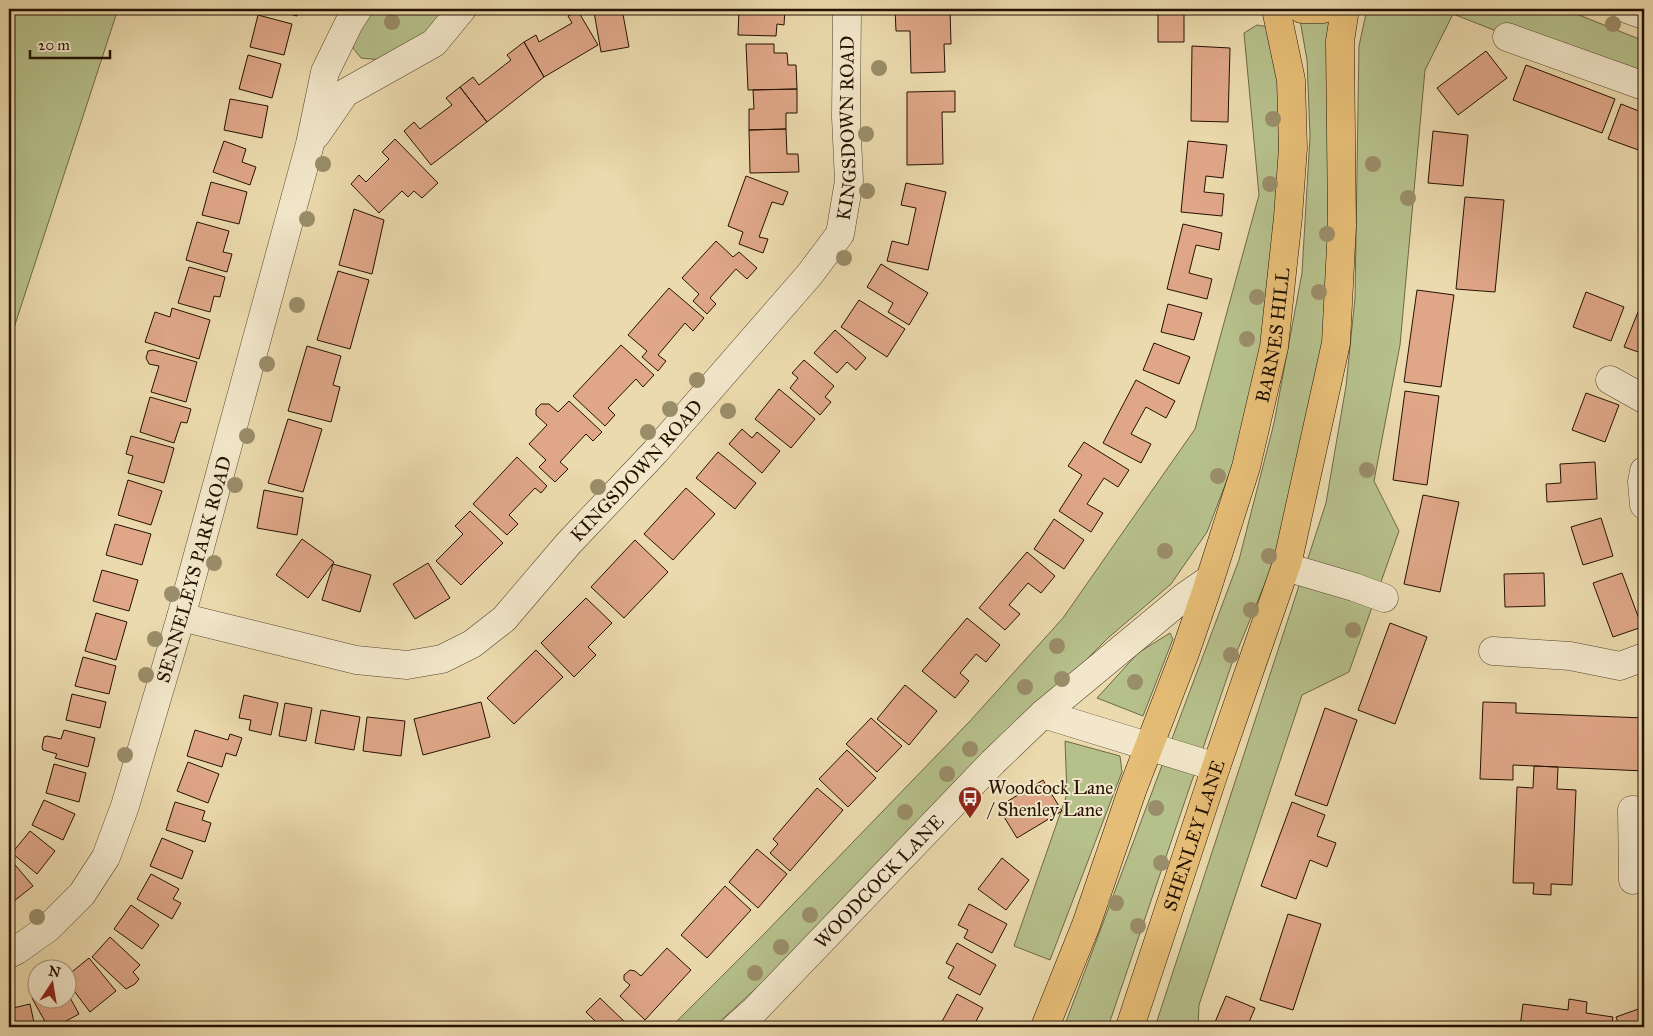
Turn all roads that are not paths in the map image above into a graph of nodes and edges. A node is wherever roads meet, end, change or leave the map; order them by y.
1 (358, 9) edge
2 (462, 9) edge
3 (847, 9) edge
4 (1276, 9) edge
5 (1302, 9) edge
6 (1323, 9) edge
7 (1345, 9) edge
8 (1507, 37) dead end
9 (1644, 86) edge
10 (310, 144) junction
11 (1610, 380) dead end
12 (1644, 399) edge
13 (1644, 471) edge
14 (1644, 505) edge
15 (1286, 567) junction
16 (1210, 579) junction
17 (1384, 598) dead end
18 (181, 617) junction
19 (1494, 651) dead end
20 (1632, 662) edge
21 (1043, 714) junction
22 (1149, 747) junction
23 (1216, 767) junction
24 (1644, 810) edge
25 (1644, 877) edge
26 (9, 954) edge
27 (736, 1027) edge
28 (1045, 1027) edge
29 (1130, 1027) edge

1 - 10 street, SENNELEYS PARK ROAD
2 - 10 street, SENNELEYS PARK ROAD
3 - 18 street, KINGSDOWN ROAD
4 - 16 main road, BARNES HILL
5 - 6 main road
7 - 15 main road
8 - 9 street
10 - 18 street, SENNELEYS PARK ROAD
11 - 12 street
13 - 14 street
15 - 17 street
15 - 23 main road, SHENLEY LANE
16 - 21 street, WOODCOCK LANE
16 - 22 main road, BARNES HILL
18 - 26 street, SENNELEYS PARK ROAD
19 - 20 street
21 - 22 street
21 - 27 street, WOODCOCK LANE
22 - 23 street
22 - 28 main road
23 - 29 main road, SHENLEY LANE
24 - 25 street

